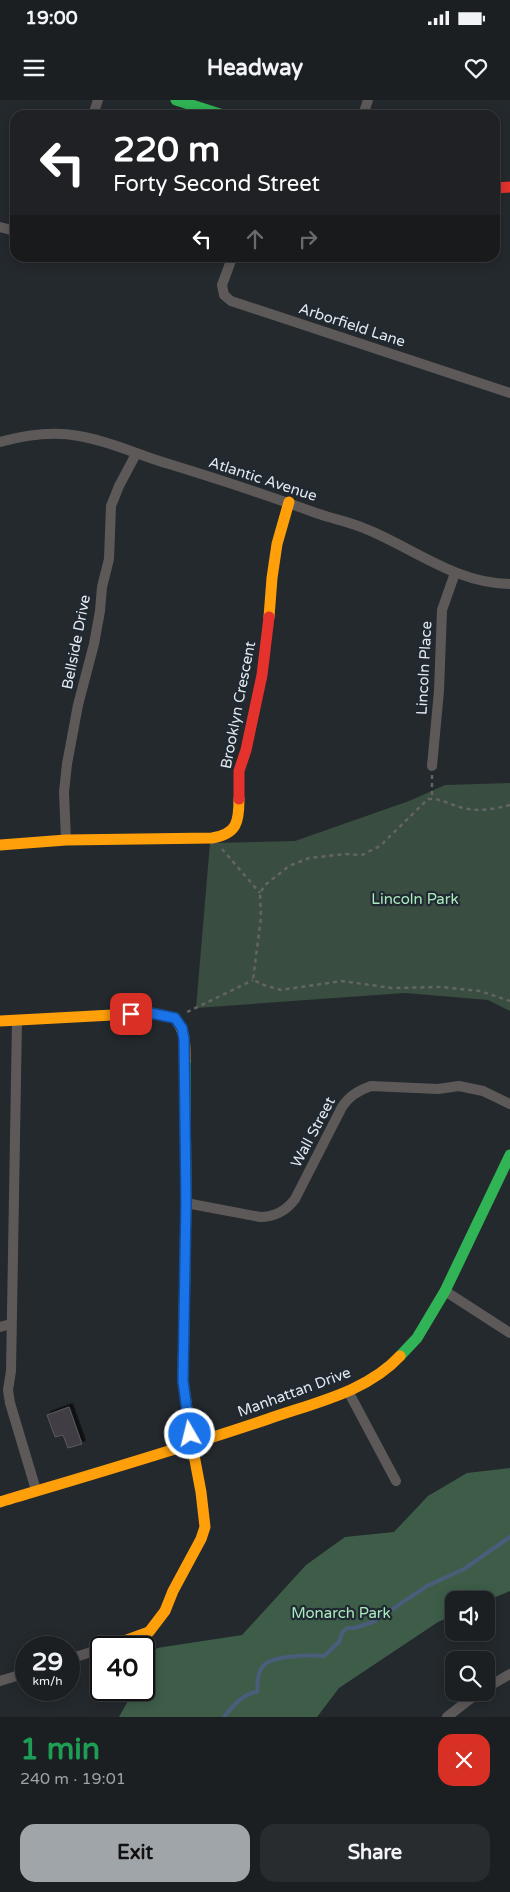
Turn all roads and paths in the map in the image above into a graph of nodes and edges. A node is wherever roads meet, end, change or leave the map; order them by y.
1 (176, 100) edge
2 (196, 103) edge
3 (212, 110) edge
4 (231, 262) edge
5 (510, 393) edge
6 (0, 442) edge
7 (136, 454) junction
8 (290, 502) junction
9 (455, 573) junction
10 (510, 584) edge
11 (432, 766) joint
12 (432, 799) junction
13 (510, 805) edge
14 (212, 838) junction
15 (66, 840) junction
16 (0, 845) edge
17 (260, 894) junction
18 (253, 980) junction
19 (510, 1001) edge
20 (175, 1018) junction
21 (0, 1021) edge
22 (16, 1021) junction
23 (510, 1104) edge
24 (510, 1155) edge
25 (186, 1203) junction
26 (445, 1291) junction
27 (11, 1324) junction
28 (0, 1327) edge
29 (510, 1333) edge
30 (348, 1391) junction
31 (192, 1444) junction
32 (396, 1481) dead end
33 (36, 1490) junction
34 (0, 1502) edge
35 (142, 1636) edge
36 (510, 1674) edge
37 (15, 1676) edge
38 (0, 1681) edge
39 (495, 1683) edge
40 (467, 1701) edge
41 (447, 1717) edge

1 - 2 street
2 - 3 street
4 - 5 street, Arborfield Lane
6 - 7 street, Atlantic Avenue
7 - 8 street, Atlantic Avenue
7 - 15 street, Bellside Drive
8 - 9 street, Atlantic Avenue
8 - 14 street, Brooklyn Crescent
9 - 10 street, Atlantic Avenue
9 - 11 street, Lincoln Place
11 - 12 path
12 - 13 path
12 - 17 path
14 - 15 street, Brooklyn Crescent
14 - 17 path
15 - 16 street, Brooklyn Crescent
17 - 18 path
18 - 19 path
18 - 20 path
20 - 22 street
20 - 25 street
21 - 22 street
22 - 27 street
23 - 25 street, Wall Street
24 - 26 street, Manhattan Drive
25 - 31 street
26 - 29 street
26 - 30 street, Manhattan Drive
27 - 28 street
27 - 33 street
30 - 31 street, Manhattan Drive
30 - 32 street
31 - 33 street, Manhattan Drive
31 - 35 street
33 - 34 street, Manhattan Drive
36 - 39 street
37 - 38 street
40 - 41 street

